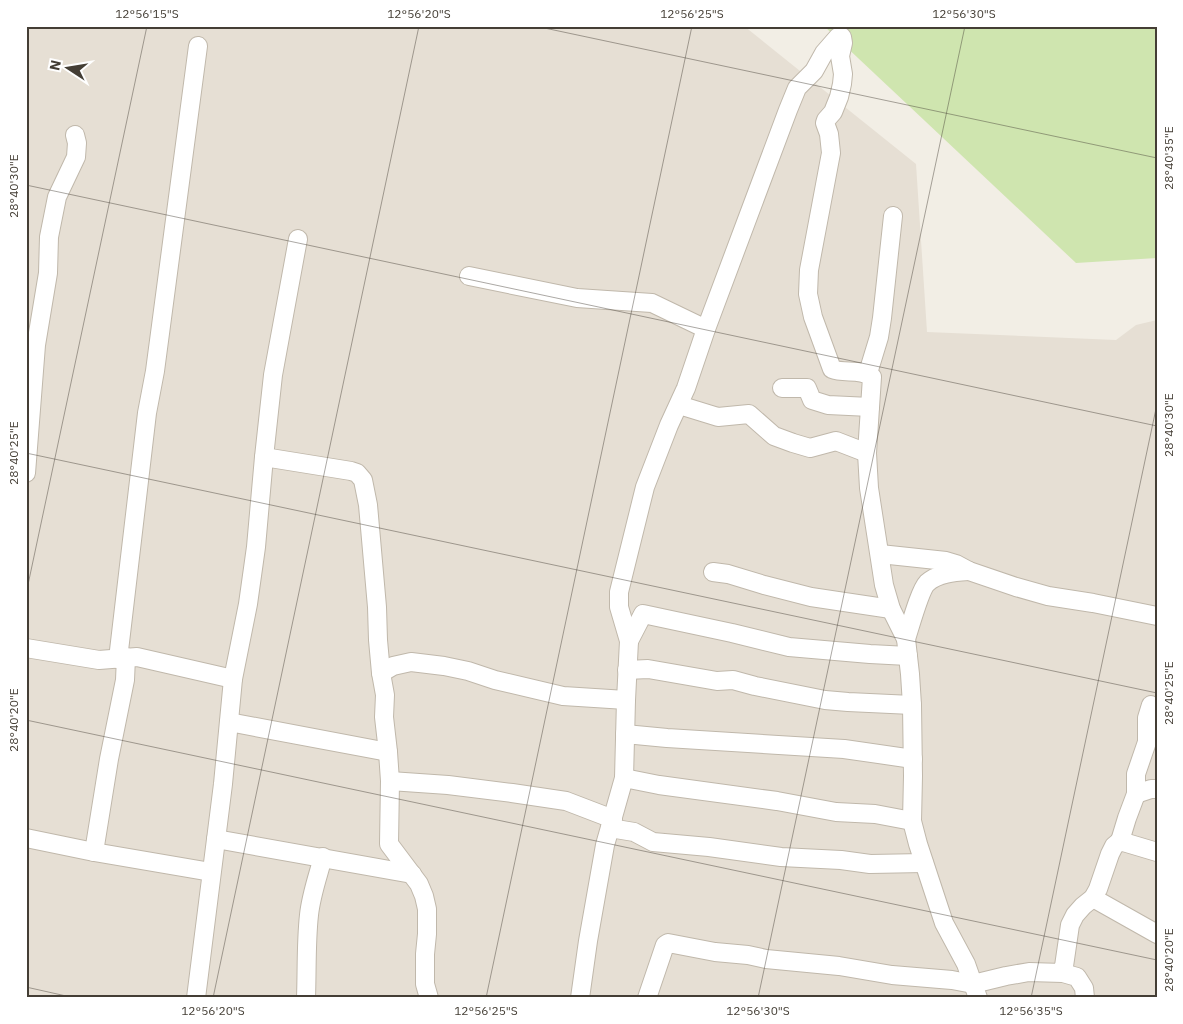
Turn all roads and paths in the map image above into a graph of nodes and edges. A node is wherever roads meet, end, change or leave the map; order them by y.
1 (198, 46) dead end
2 (75, 135) dead end
3 (893, 216) dead end
4 (298, 239) dead end
5 (469, 276) dead end
6 (706, 330) junction
7 (868, 373) junction
8 (782, 388) dead end
9 (679, 405) junction
10 (870, 407) junction
11 (867, 453) junction
12 (264, 457) junction
13 (26, 474) edge
14 (880, 554) junction
15 (969, 571) junction
16 (713, 572) dead end
17 (619, 603) junction
18 (891, 609) junction
19 (642, 614) junction
20 (1157, 616) edge
21 (906, 638) junction
22 (629, 641) junction
23 (26, 648) edge
24 (908, 656) junction
25 (122, 658) junction
26 (627, 670) junction
27 (381, 673) junction
28 (233, 678) junction
29 (626, 700) junction
30 (912, 705) junction
31 (1151, 705) dead end
32 (229, 722) junction
33 (625, 734) junction
34 (388, 752) junction
35 (913, 759) junction
36 (624, 778) junction
37 (390, 781) junction
38 (1157, 789) edge
39 (1136, 794) junction
40 (912, 821) junction
41 (612, 823) junction
42 (26, 838) edge
43 (216, 839) junction
44 (1120, 840) junction
45 (94, 852) junction
46 (1157, 852) edge
47 (323, 857) junction
48 (924, 863) junction
49 (211, 872) junction
50 (412, 874) junction
51 (1093, 898) junction
52 (1157, 934) edge
53 (1063, 973) junction
54 (976, 991) edge
55 (583, 997) edge
56 (196, 998) edge
57 (306, 998) edge
58 (429, 998) edge
59 (647, 998) edge
60 (1085, 998) edge

1 - 25 street
2 - 13 street
3 - 7 street
4 - 12 street
5 - 6 street
6 - 7 street
6 - 9 street
7 - 10 street
8 - 10 street
9 - 11 street
9 - 17 street
10 - 11 street
11 - 14 street
12 - 27 street
12 - 28 street
14 - 15 street
14 - 18 street
15 - 20 street
15 - 21 street
16 - 18 street
17 - 19 street
17 - 22 street
18 - 21 street
19 - 22 street
19 - 24 street
21 - 24 street
22 - 26 street
23 - 25 street
24 - 30 street
25 - 28 street
25 - 45 street
26 - 29 street
26 - 30 street
27 - 29 street
27 - 34 street
28 - 32 street
29 - 33 street
30 - 35 street
31 - 39 street
32 - 34 street
32 - 43 street
33 - 35 street
33 - 36 street
34 - 37 street
35 - 40 street
36 - 40 street
36 - 41 street
37 - 41 street
37 - 50 street
38 - 39 street
39 - 44 street
40 - 48 street
41 - 48 street
41 - 55 street
42 - 45 street
43 - 47 street
43 - 49 street
44 - 46 street
44 - 51 street
45 - 49 street
47 - 50 street
47 - 57 street
48 - 54 street
49 - 56 street
50 - 58 street
51 - 52 street
51 - 53 street
53 - 54 street
53 - 60 street
54 - 59 street

